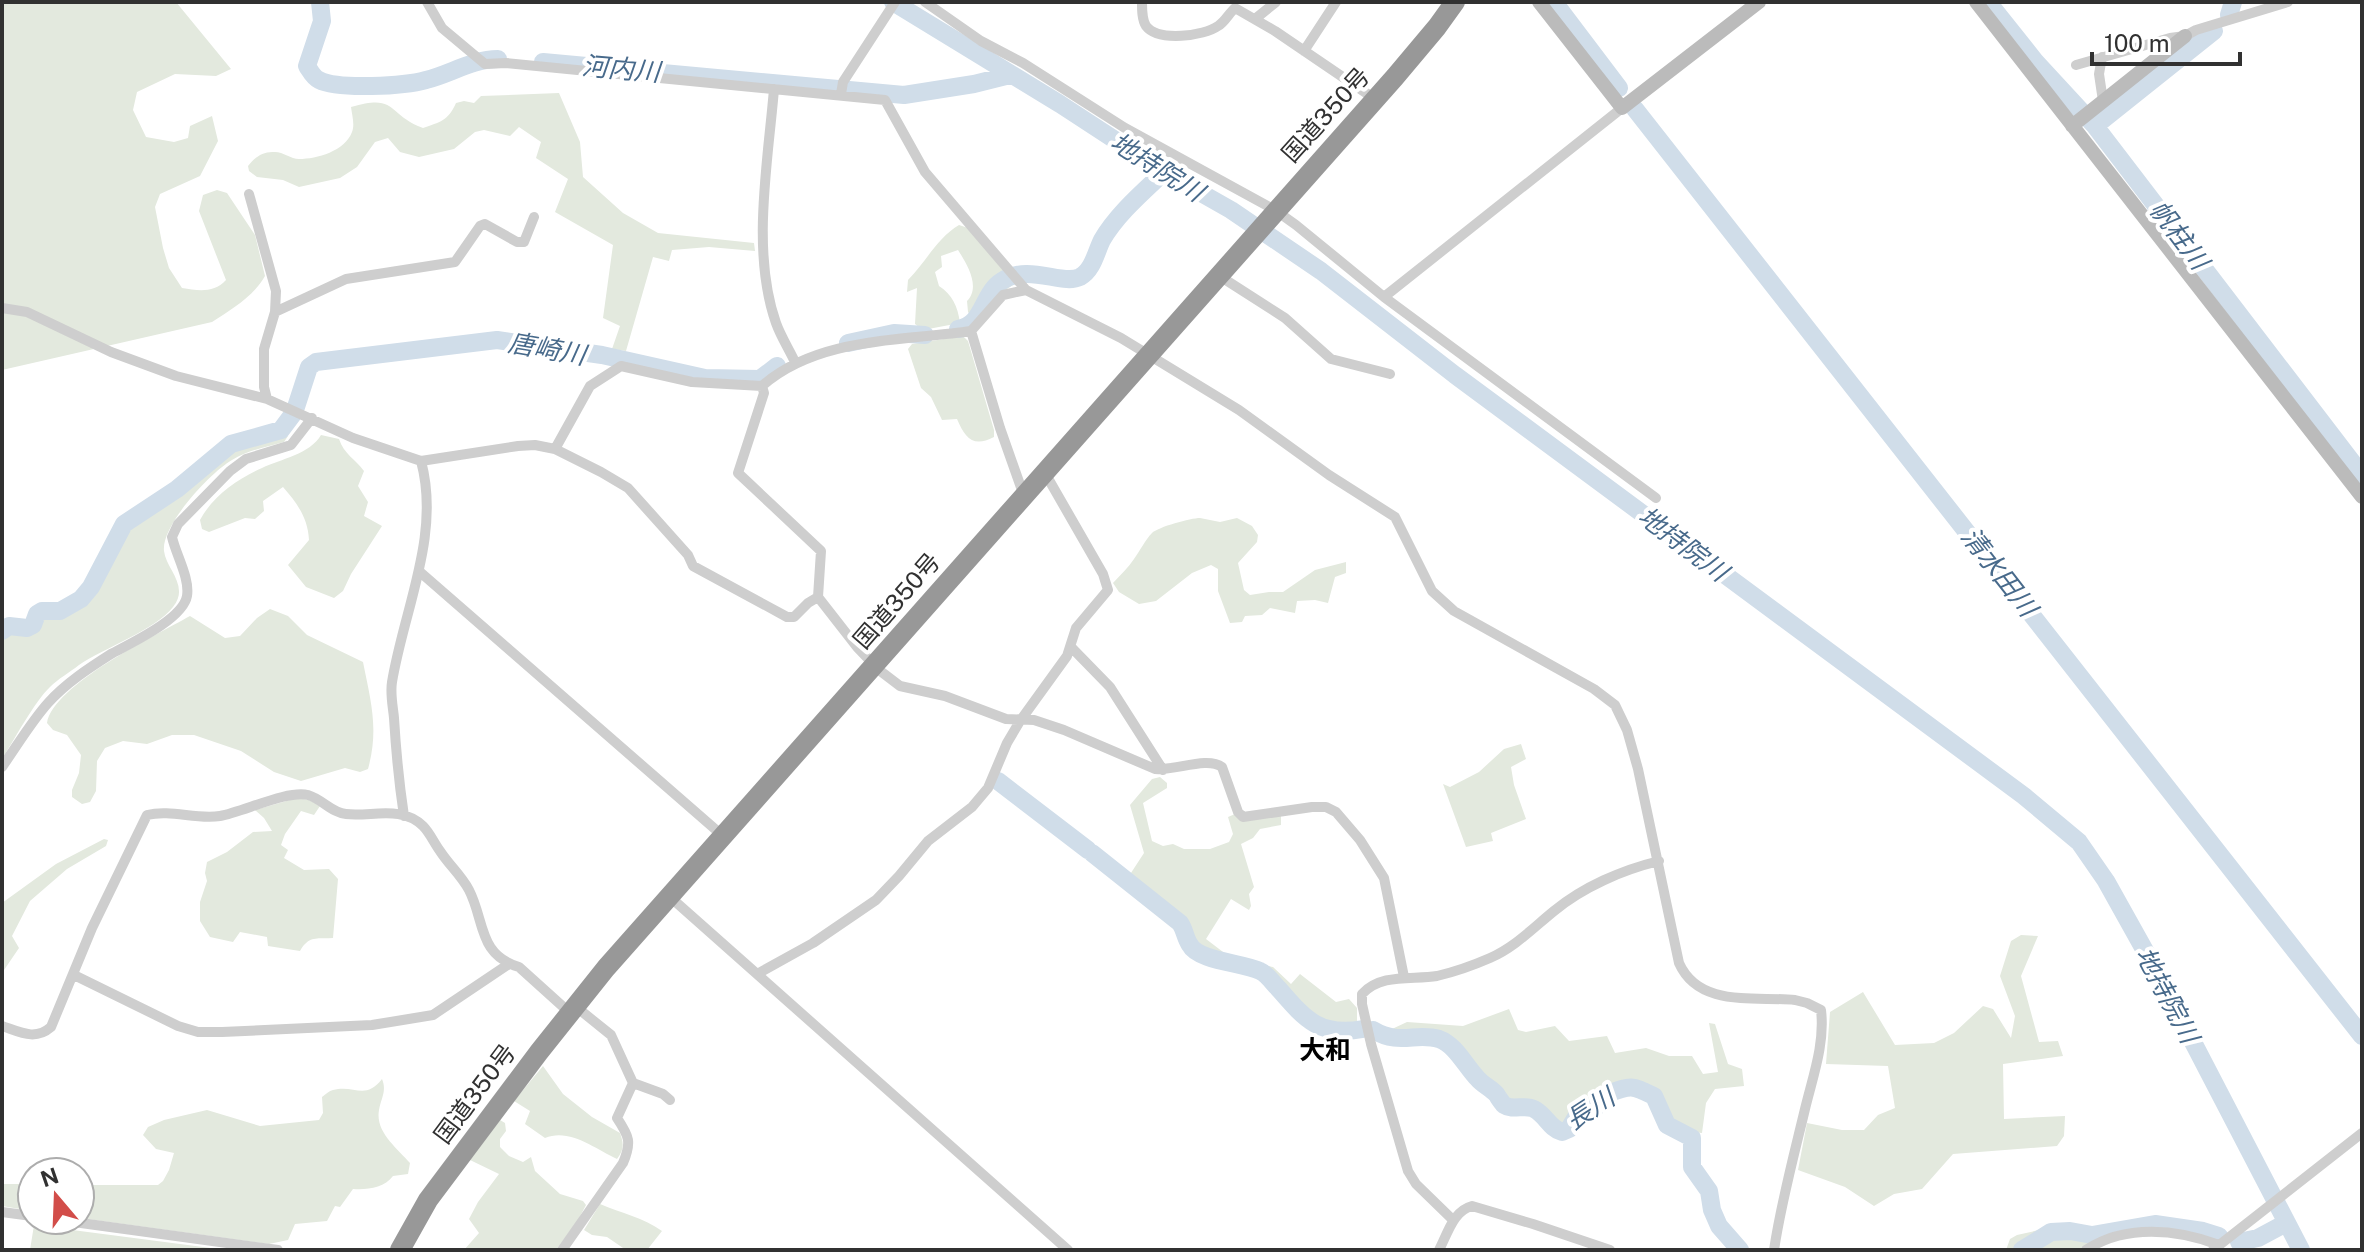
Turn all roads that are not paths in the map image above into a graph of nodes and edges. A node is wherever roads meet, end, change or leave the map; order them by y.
1 (427, 2) edge
2 (925, 2) edge
3 (1142, 2) edge
4 (1276, 2) edge
5 (1336, 2) edge
6 (1455, 2) edge
7 (1539, 2) edge
8 (1759, 2) edge
9 (1976, 2) edge
10 (2288, 2) edge
11 (893, 5) edge
12 (1255, 19) junction
13 (2185, 36) junction
14 (1304, 51) junction
15 (2102, 57) junction
16 (2076, 65) dead end
17 (774, 89) junction
18 (841, 94) junction
19 (1375, 99) junction
20 (2098, 105) junction
21 (1622, 108) junction
22 (2072, 126) junction
23 (249, 194) dead end
24 (1272, 213) junction
25 (534, 217) dead end
26 (1218, 275) junction
27 (1026, 290) junction
28 (1384, 297) junction
29 (2, 308) edge
30 (275, 312) junction
31 (971, 331) junction
32 (1148, 356) junction
33 (795, 362) junction
34 (1390, 374) dead end
35 (762, 386) junction
36 (267, 399) junction
37 (312, 418) junction
38 (555, 449) junction
39 (421, 461) junction
40 (1045, 473) junction
41 (1024, 496) junction
42 (2362, 497) edge
43 (1656, 498) dead end
44 (420, 572) junction
45 (818, 597) junction
46 (1071, 647) junction
47 (874, 666) junction
48 (1020, 721) junction
49 (2, 767) edge
50 (1163, 770) junction
51 (404, 816) junction
52 (723, 836) junction
53 (1659, 861) junction
54 (669, 896) junction
55 (509, 964) junction
56 (757, 974) junction
57 (74, 975) junction
58 (1404, 977) junction
59 (572, 1009) junction
60 (2, 1026) edge
61 (633, 1083) junction
62 (670, 1100) dead end
63 (2362, 1133) edge
64 (1453, 1220) junction
65 (96, 1225) edge
66 (2216, 1248) edge
67 (278, 1250) edge
68 (400, 1250) edge
69 (562, 1250) edge
70 (1068, 1250) edge
71 (1439, 1250) edge
72 (1610, 1250) edge
73 (1774, 1250) edge
74 (2086, 1250) edge

1 - 17 street
2 - 24 street
3 - 12 street
4 - 12 street
5 - 14 street
6 - 19 highway, 国道350号
7 - 21 street
8 - 21 street
9 - 22 street
10 - 13 street
11 - 18 street
12 - 14 street
13 - 15 street
13 - 20 street
14 - 19 street
15 - 16 street
15 - 20 street
17 - 18 street
17 - 33 street
18 - 27 street
19 - 24 highway, 国道350号
20 - 22 street
21 - 28 street
22 - 42 street
23 - 30 street
24 - 26 highway, 国道350号
24 - 28 street
25 - 30 street
26 - 32 highway, 国道350号
26 - 34 street
27 - 31 street
27 - 32 street
28 - 43 street
29 - 36 street
30 - 36 street
31 - 33 street
31 - 41 street
32 - 40 highway, 国道350号
32 - 53 street
33 - 35 street
35 - 38 street
35 - 45 street
36 - 37 street
37 - 39 street
37 - 49 street
38 - 39 street
38 - 45 street
39 - 44 street
40 - 41 highway, 国道350号
40 - 46 street
41 - 47 highway, 国道350号
44 - 51 street
44 - 52 street
45 - 47 street
46 - 48 street
46 - 50 street
47 - 48 street
47 - 52 highway, 国道350号
48 - 50 street
48 - 56 street
50 - 58 street
51 - 55 street
51 - 57 street
52 - 54 highway, 国道350号
53 - 58 street
53 - 73 street
54 - 56 street
54 - 59 highway, 国道350号
55 - 57 street
55 - 59 street
56 - 70 street
57 - 60 street
58 - 64 street
59 - 61 street
59 - 68 highway, 国道350号
61 - 62 street
61 - 69 street
63 - 66 street
64 - 71 street
64 - 72 street
65 - 67 street
66 - 74 street

